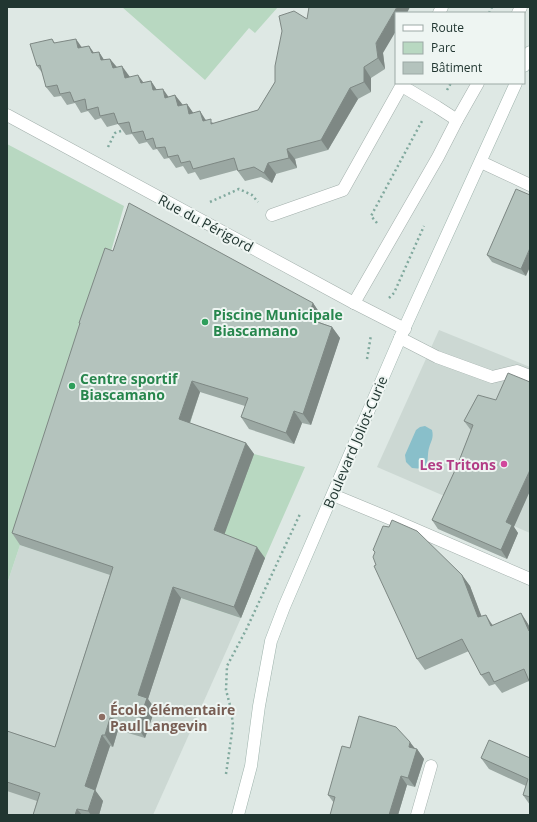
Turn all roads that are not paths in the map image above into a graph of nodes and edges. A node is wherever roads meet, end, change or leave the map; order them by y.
1 (530, 52) edge
2 (525, 64) edge
3 (402, 84) edge
4 (477, 84) edge
5 (516, 84) edge
6 (7, 115) edge
7 (457, 120) junction
8 (481, 162) junction
9 (530, 185) edge
10 (272, 216) dead end
11 (354, 303) junction
12 (402, 334) junction
13 (530, 376) edge
14 (333, 495) junction
15 (530, 579) edge
16 (431, 766) dead end
17 (238, 815) edge
18 (417, 815) edge

1 - 2 main road
3 - 7 main road
3 - 10 main road
4 - 7 main road
5 - 8 main road, Boulevard Joliot-Curie
6 - 11 main road, Rue du Périgord
7 - 11 main road
8 - 9 main road
8 - 12 main road, Boulevard Joliot-Curie
11 - 12 main road, Rue du Périgord
12 - 13 main road, Rue du Périgord
12 - 14 main road, Boulevard Joliot-Curie
14 - 15 main road
14 - 17 main road, Boulevard Joliot-Curie
16 - 18 main road

